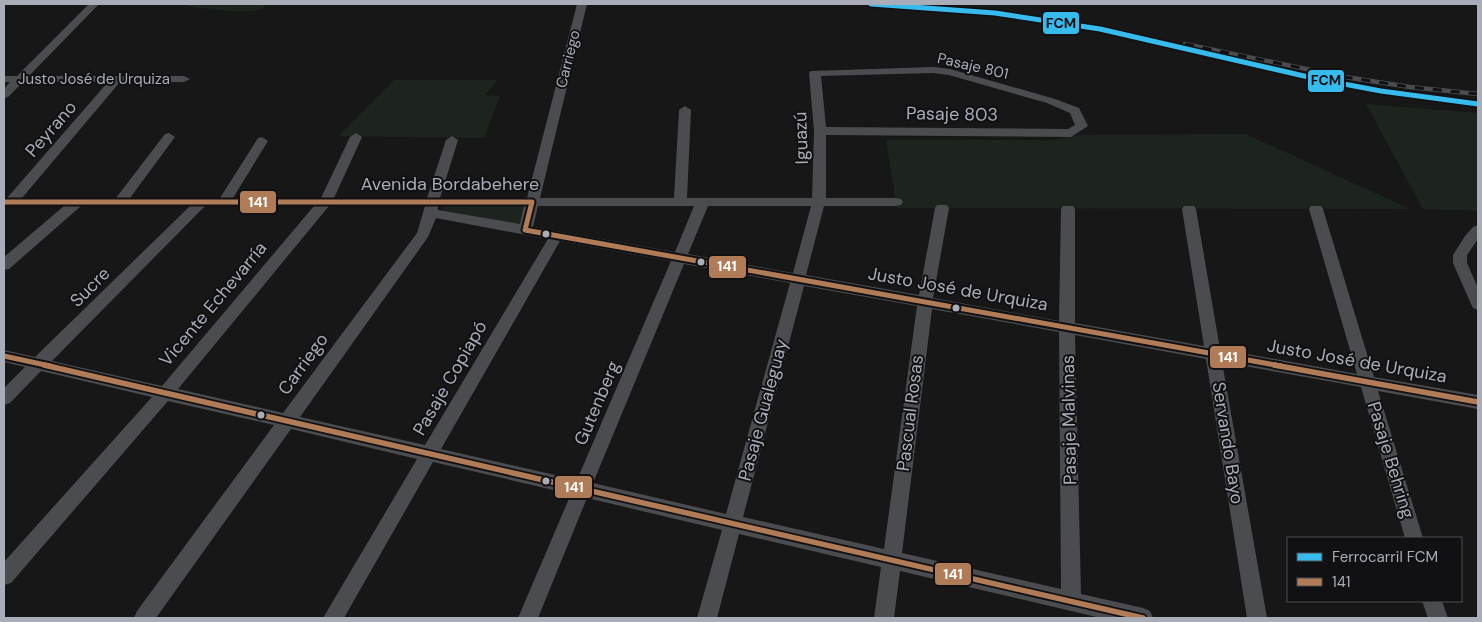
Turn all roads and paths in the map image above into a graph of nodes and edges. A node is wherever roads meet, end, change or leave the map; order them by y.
1 (94, 4) edge
2 (582, 4) edge
3 (815, 72) joint
4 (184, 78) dead end
5 (4, 79) edge
6 (20, 79) junction
7 (117, 79) junction
8 (4, 95) edge
9 (685, 110) dead end
10 (1082, 126) joint
11 (820, 130) junction
12 (356, 136) dead end
13 (169, 137) dead end
14 (452, 140) dead end
15 (262, 141) dead end
16 (7, 202) edge
17 (78, 202) junction
18 (120, 202) junction
19 (202, 202) junction
20 (224, 202) junction
21 (325, 202) junction
22 (532, 202) junction
23 (680, 202) junction
24 (703, 202) junction
25 (819, 202) junction
26 (896, 202) dead end
27 (432, 208) junction
28 (942, 208) dead end
29 (1068, 209) dead end
30 (1189, 209) dead end
31 (1316, 209) dead end
32 (525, 230) junction
33 (557, 235) junction
34 (1474, 235) edge
35 (680, 258) junction
36 (4, 265) edge
37 (798, 279) junction
38 (925, 302) junction
39 (1478, 304) edge
40 (1067, 328) junction
41 (1213, 354) junction
42 (4, 356) edge
43 (38, 364) junction
44 (1367, 382) junction
45 (165, 393) junction
46 (4, 398) edge
47 (1478, 402) edge
48 (287, 421) junction
49 (429, 454) junction
50 (582, 489) junction
51 (733, 524) junction
52 (1414, 537) edge
53 (891, 560) junction
54 (4, 576) edge
55 (1072, 602) junction
56 (1432, 602) edge
57 (144, 618) edge
58 (333, 618) edge
59 (528, 618) edge
60 (708, 618) edge
61 (884, 618) edge
62 (1144, 618) edge
63 (1257, 618) edge
64 (1438, 618) edge

1 - 6 street
2 - 22 street, Carriego
3 - 10 street, Pasaje 801
3 - 11 street, Iguazú
4 - 7 street, Justo José de Urquiza
5 - 6 street, Justo José de Urquiza
6 - 7 street, Justo José de Urquiza
6 - 8 street
7 - 16 street, Peyrano
9 - 23 street
10 - 11 street, Pasaje 803
11 - 25 street, Iguazú
12 - 21 street, Vicente Echevarría
13 - 18 street
14 - 27 street, Carriego
15 - 20 street
16 - 17 street, Avenida Bordabehere
17 - 18 street, Avenida Bordabehere
17 - 36 street
18 - 19 street, Avenida Bordabehere
19 - 20 street, Avenida Bordabehere
19 - 43 street, Sucre
20 - 21 street, Avenida Bordabehere
21 - 27 street, Avenida Bordabehere
21 - 45 street, Vicente Echevarría
22 - 23 street, Avenida Bordabehere
22 - 27 street, Avenida Bordabehere
22 - 32 street, Carriego
23 - 24 street, Avenida Bordabehere
24 - 25 street, Avenida Bordabehere
24 - 35 street, Gutenberg
25 - 26 street, Avenida Bordabehere
25 - 37 street, Pasaje Gualeguay
27 - 32 street, Justo José de Urquiza
27 - 48 street, Carriego
28 - 38 street, Pascual Rosas
29 - 40 street, Pasaje Malvinas
30 - 41 street, Servando Bayo
31 - 44 street, Pasaje Behring
32 - 33 street, Justo José de Urquiza
33 - 35 street, Justo José de Urquiza
33 - 49 street, Pasaje Copiapó
34 - 39 street
35 - 37 street, Justo José de Urquiza
35 - 50 street, Gutenberg
37 - 38 street, Justo José de Urquiza
37 - 51 street, Pasaje Gualeguay
38 - 40 street, Justo José de Urquiza
38 - 53 street, Pascual Rosas
40 - 41 street, Justo José de Urquiza
40 - 55 street, Pasaje Malvinas
41 - 44 street, Justo José de Urquiza
41 - 63 street, Servando Bayo
42 - 43 street
43 - 45 street
43 - 46 street, Sucre
44 - 47 street, Justo José de Urquiza
44 - 52 street, Pasaje Behring
45 - 48 street
45 - 54 street, Vicente Echevarría
48 - 49 street
48 - 57 street, Carriego
49 - 50 street
49 - 58 street, Pasaje Copiapó
50 - 51 street
50 - 59 street, Gutenberg
51 - 53 street
51 - 60 street, Pasaje Gualeguay
53 - 55 street
53 - 61 street, Pascual Rosas
55 - 62 street
56 - 64 street

